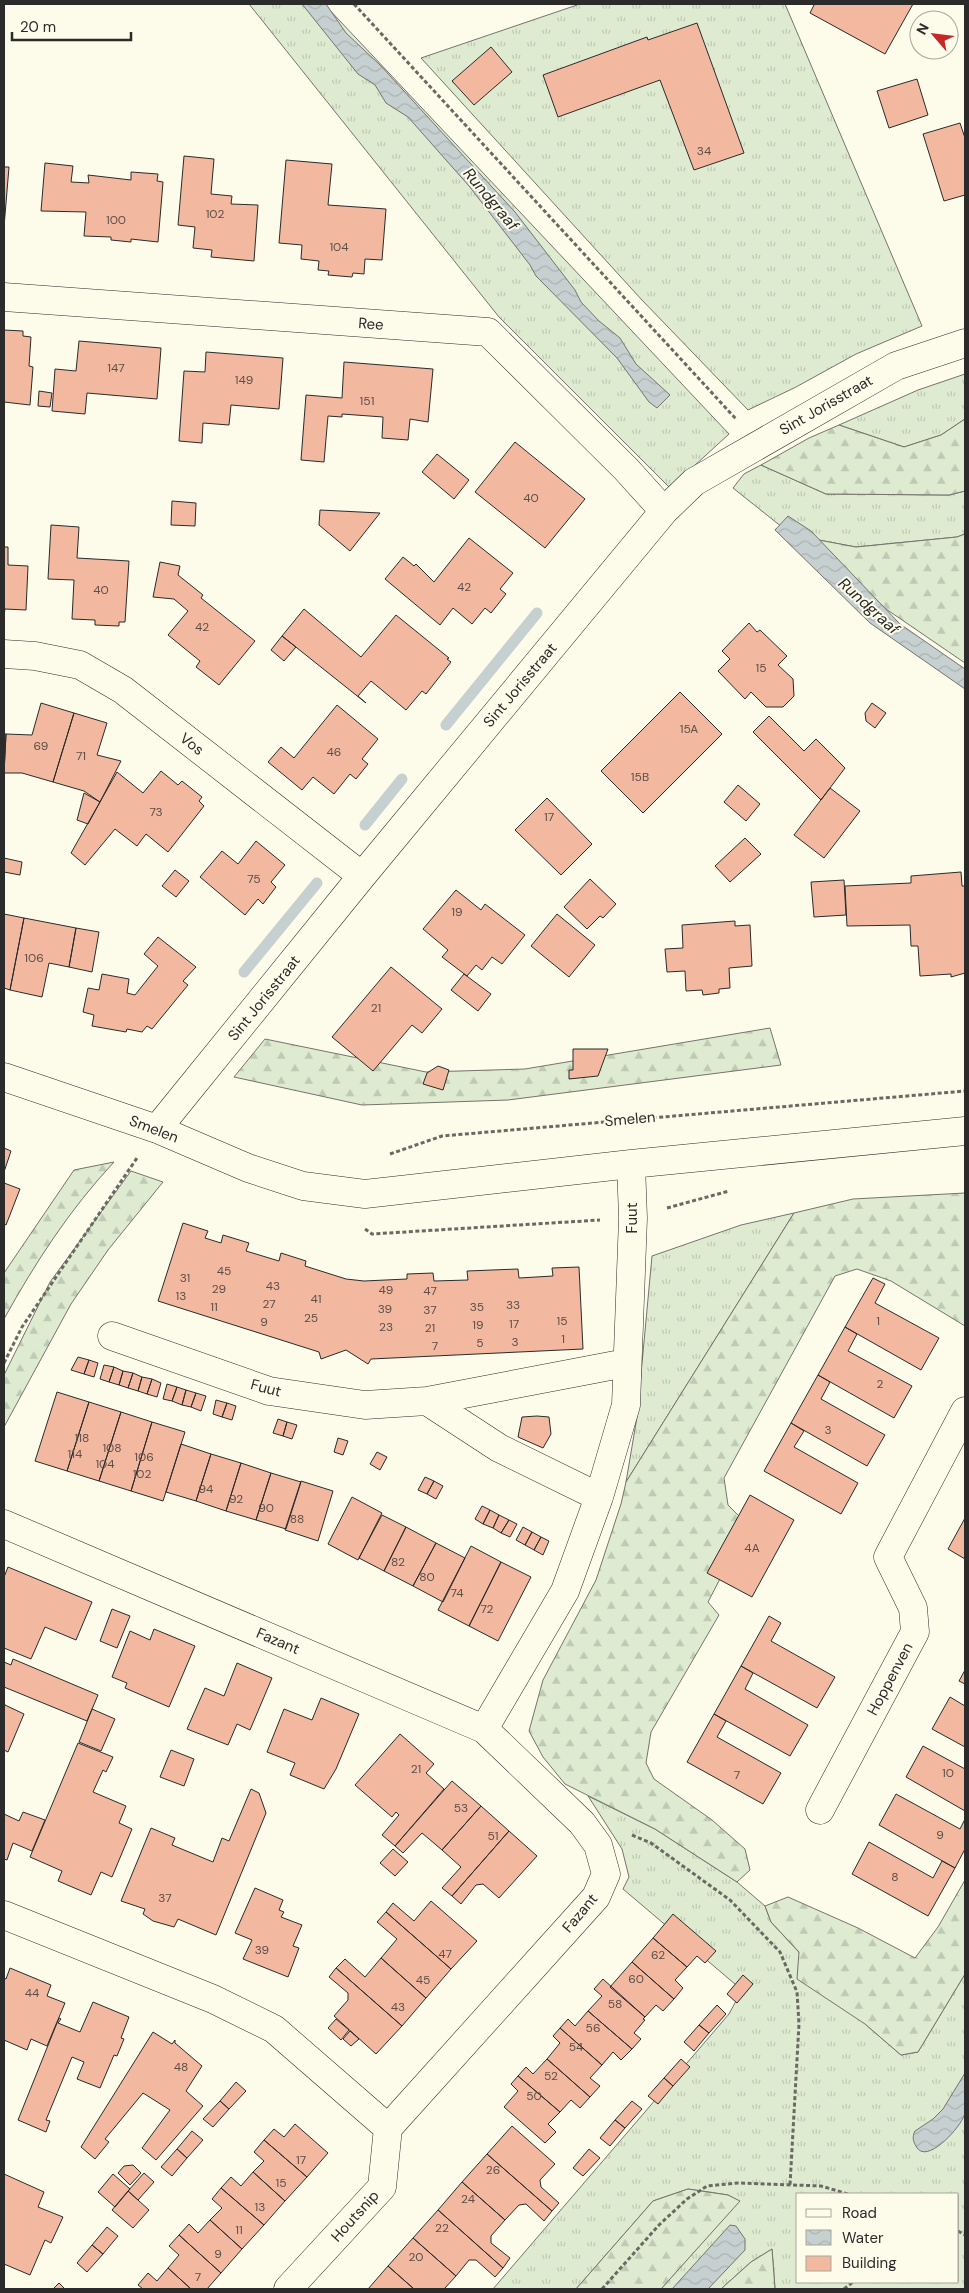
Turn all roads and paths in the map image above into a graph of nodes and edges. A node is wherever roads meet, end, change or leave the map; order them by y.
1 (354, 4) edge
2 (4, 296) edge
3 (965, 343) edge
4 (758, 444) junction
5 (664, 511) junction
6 (4, 654) edge
7 (362, 876) junction
8 (4, 1077) edge
9 (965, 1091) edge
10 (157, 1129) junction
11 (965, 1131) edge
12 (388, 1155) dead end
13 (630, 1164) junction
14 (112, 1336) dead end
15 (4, 1363) edge
16 (626, 1363) junction
17 (427, 1401) junction
18 (965, 1412) edge
19 (600, 1497) junction
20 (4, 1524) edge
21 (484, 1729) junction
22 (820, 1810) dead end
23 (582, 1823) junction
24 (4, 1915) edge
25 (388, 2128) junction
26 (790, 2185) junction
27 (844, 2193) edge
28 (288, 2289) edge
29 (602, 2289) edge

1 - 4 path
2 - 5 street, Ree
3 - 4 street, Sint Jorisstraat
4 - 5 street, Sint Jorisstraat
5 - 7 street, Sint Jorisstraat
6 - 7 street, Vos
7 - 10 street, Sint Jorisstraat
8 - 10 street, Smelen
9 - 12 path, Smelen
10 - 13 street, Smelen
10 - 15 path
11 - 13 street, Smelen
13 - 16 street, Fuut
14 - 17 street, Fuut
16 - 17 street, Fuut
16 - 19 street, Fuut
17 - 19 street
18 - 22 street, Hoppenven
19 - 21 street, Fuut
20 - 21 street, Fazant
21 - 23 street, Fazant
23 - 25 street, Fazant
23 - 26 path
24 - 25 street
25 - 28 street, Houtsnip
26 - 27 path
26 - 29 path

